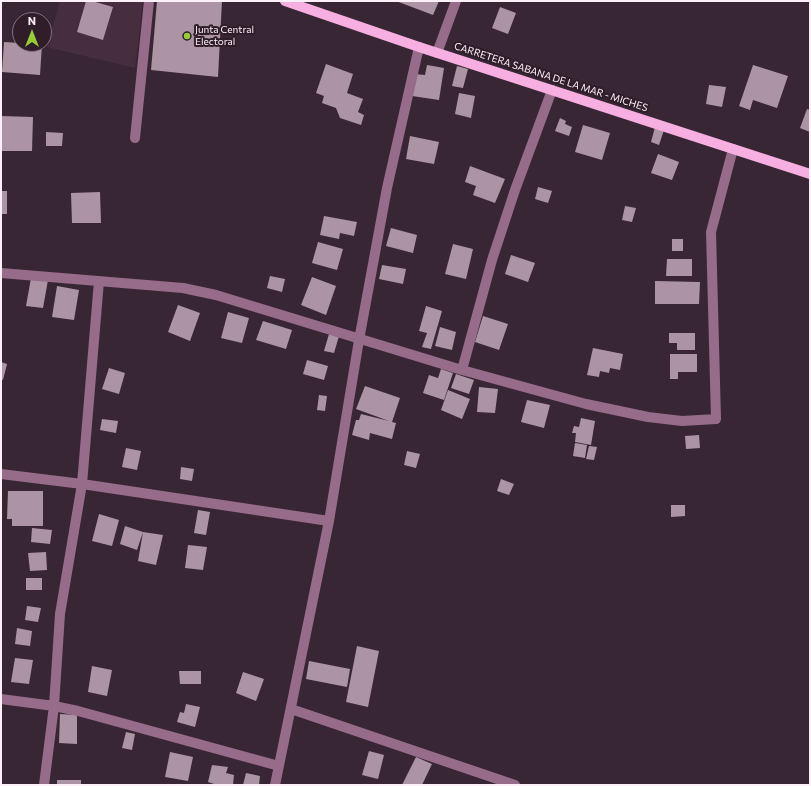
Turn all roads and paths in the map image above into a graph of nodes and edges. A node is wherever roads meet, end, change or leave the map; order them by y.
1 (149, 1) edge
2 (285, 1) edge
3 (456, 1) edge
4 (419, 47) junction
5 (437, 53) junction
6 (552, 90) junction
7 (135, 138) dead end
8 (733, 149) junction
9 (810, 174) edge
10 (1, 273) edge
11 (99, 281) junction
12 (359, 340) junction
13 (462, 370) junction
14 (1, 474) edge
15 (82, 484) junction
16 (329, 521) junction
17 (1, 699) edge
18 (54, 706) junction
19 (291, 709) junction
20 (279, 766) junction
21 (44, 785) edge
22 (275, 785) edge
23 (515, 785) edge

1 - 7 street
2 - 4 main road, CARRETERA SABANA DE LA MAR - MICHES
3 - 5 street
4 - 5 main road, CARRETERA SABANA DE LA MAR - MICHES
4 - 12 street
5 - 6 main road, CARRETERA SABANA DE LA MAR - MICHES
6 - 8 main road, CARRETERA SABANA DE LA MAR - MICHES
6 - 13 street
8 - 9 main road, CARRETERA SABANA DE LA MAR - MICHES
8 - 13 street
10 - 11 street
11 - 12 street
11 - 15 street
12 - 13 street
12 - 16 street
14 - 15 street
15 - 16 street
15 - 18 street
16 - 19 street
17 - 18 street
18 - 20 street
18 - 21 street
19 - 20 street
19 - 23 street
20 - 22 street

